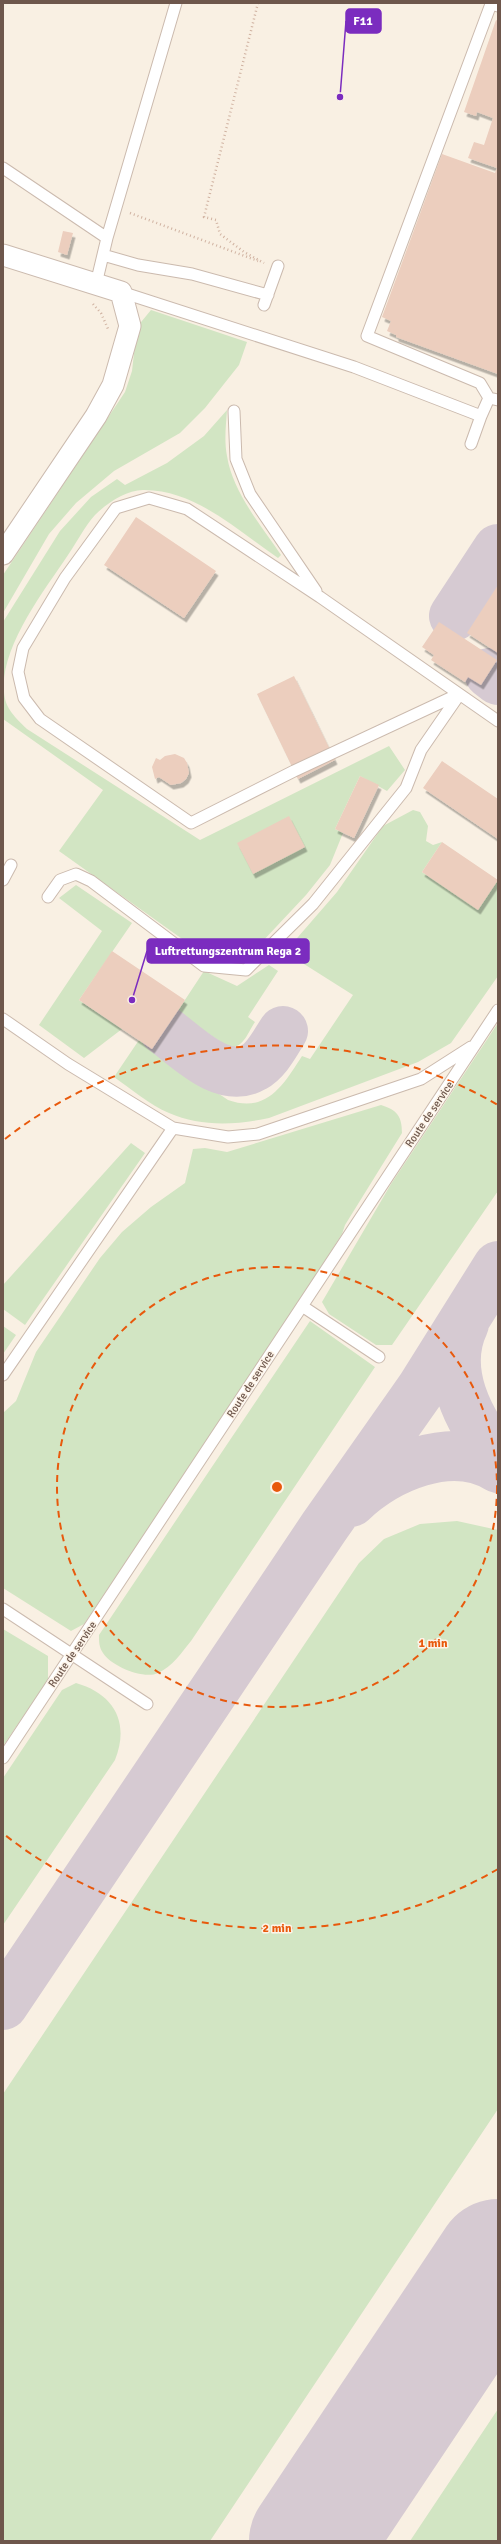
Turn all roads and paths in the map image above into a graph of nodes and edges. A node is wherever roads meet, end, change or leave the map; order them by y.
1 (176, 3) edge
2 (258, 3) edge
3 (498, 6) edge
4 (3, 168) edge
5 (117, 208) junction
6 (107, 238) junction
7 (3, 255) edge
8 (103, 255) junction
9 (278, 266) dead end
10 (96, 284) junction
11 (121, 292) junction
12 (494, 399) edge
13 (234, 411) dead end
14 (481, 416) junction
15 (471, 444) dead end
16 (3, 554) edge
17 (320, 597) junction
18 (459, 694) junction
19 (498, 721) edge
20 (11, 865) dead end
21 (3, 880) edge
22 (48, 897) dead end
23 (498, 1010) edge
24 (3, 1019) edge
25 (476, 1044) junction
26 (173, 1128) junction
27 (302, 1306) junction
28 (379, 1357) dead end
29 (3, 1375) edge
30 (3, 1610) edge
31 (72, 1655) junction
32 (147, 1704) dead end
33 (3, 1758) edge

1 - 5 lane
2 - 5 path
3 - 12 lane
4 - 6 lane
5 - 6 lane
6 - 8 lane
7 - 10 street
8 - 9 lane
8 - 10 lane
10 - 11 street
11 - 14 lane
11 - 16 street
12 - 14 lane
13 - 17 lane
14 - 15 lane
17 - 18 lane
17 - 18 lane
18 - 19 lane
18 - 22 lane
20 - 21 lane
23 - 25 lane, Route de service
24 - 26 lane
25 - 26 lane
25 - 27 lane, Route de service
26 - 29 lane
27 - 28 lane
27 - 31 lane, Route de service
30 - 31 lane
31 - 32 lane
31 - 33 lane, Route de service

